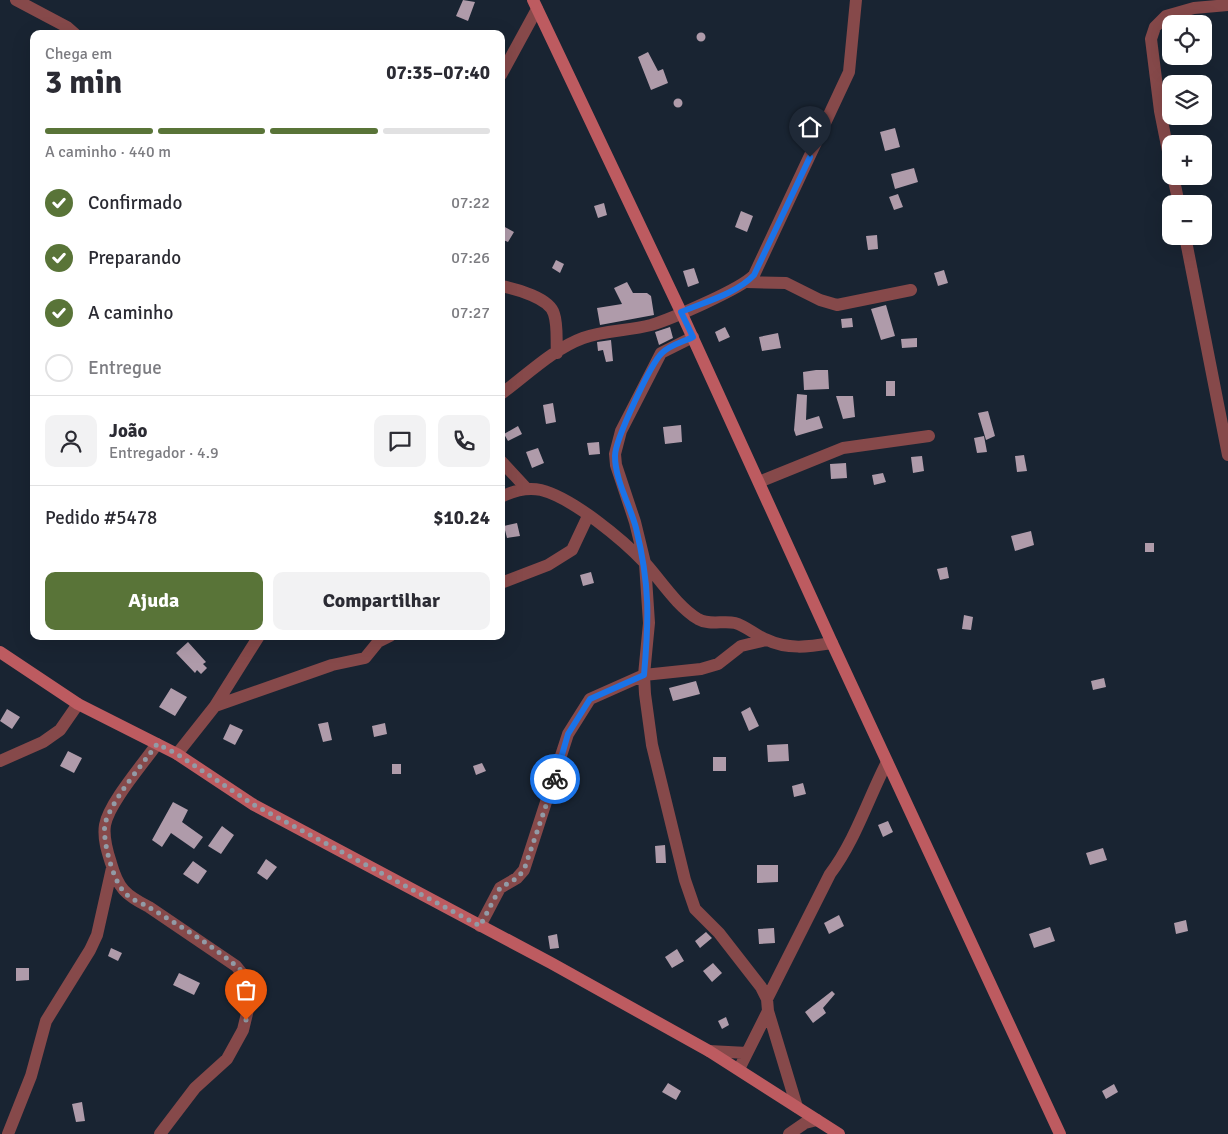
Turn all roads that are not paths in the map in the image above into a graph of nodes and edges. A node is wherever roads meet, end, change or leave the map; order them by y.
1 (16, 0) edge
2 (856, 0) edge
3 (535, 5) edge
4 (1228, 5) edge
5 (70, 30) edge
6 (505, 67) edge
7 (1165, 135) edge
8 (1187, 245) edge
9 (747, 282) junction
10 (505, 287) edge
11 (910, 290) dead end
12 (681, 312) junction
13 (693, 337) junction
14 (557, 353) junction
15 (505, 391) edge
16 (929, 436) dead end
17 (1228, 455) edge
18 (505, 465) edge
19 (759, 482) junction
20 (527, 488) junction
21 (505, 496) edge
22 (588, 516) junction
23 (645, 563) junction
24 (505, 581) edge
25 (256, 640) edge
26 (382, 640) edge
27 (766, 640) junction
28 (832, 643) junction
29 (0, 652) edge
30 (644, 675) junction
31 (78, 704) junction
32 (215, 706) junction
33 (157, 744) junction
34 (177, 754) junction
35 (0, 762) edge
36 (887, 762) junction
37 (112, 868) junction
38 (480, 926) junction
39 (767, 1005) junction
40 (709, 1051) junction
41 (747, 1053) junction
42 (739, 1069) junction
43 (797, 1108) junction
44 (817, 1120) junction
45 (8, 1134) edge
46 (160, 1134) edge
47 (789, 1134) edge
48 (839, 1134) edge
49 (1060, 1134) edge

1 - 5 street
2 - 9 street
3 - 6 street
3 - 12 street
4 - 7 street
8 - 17 street
9 - 11 street
9 - 12 street
10 - 14 street
12 - 13 street
12 - 14 street
13 - 19 street
13 - 23 street
14 - 15 street
16 - 19 street
18 - 20 street
19 - 28 street
20 - 21 street
20 - 22 street
22 - 23 street
22 - 24 street
23 - 27 street
23 - 30 street
25 - 32 street
26 - 32 street
27 - 28 street
27 - 30 street
28 - 36 street
29 - 31 street
30 - 38 street
30 - 39 street
31 - 33 street
31 - 35 street
32 - 34 street
33 - 34 street
33 - 37 street
34 - 38 street
36 - 39 street
36 - 49 street
37 - 45 street
37 - 46 street
38 - 40 street
39 - 41 street
39 - 43 street
40 - 41 street
40 - 42 street
41 - 42 street
42 - 43 street
43 - 44 street
44 - 47 street
44 - 48 street

